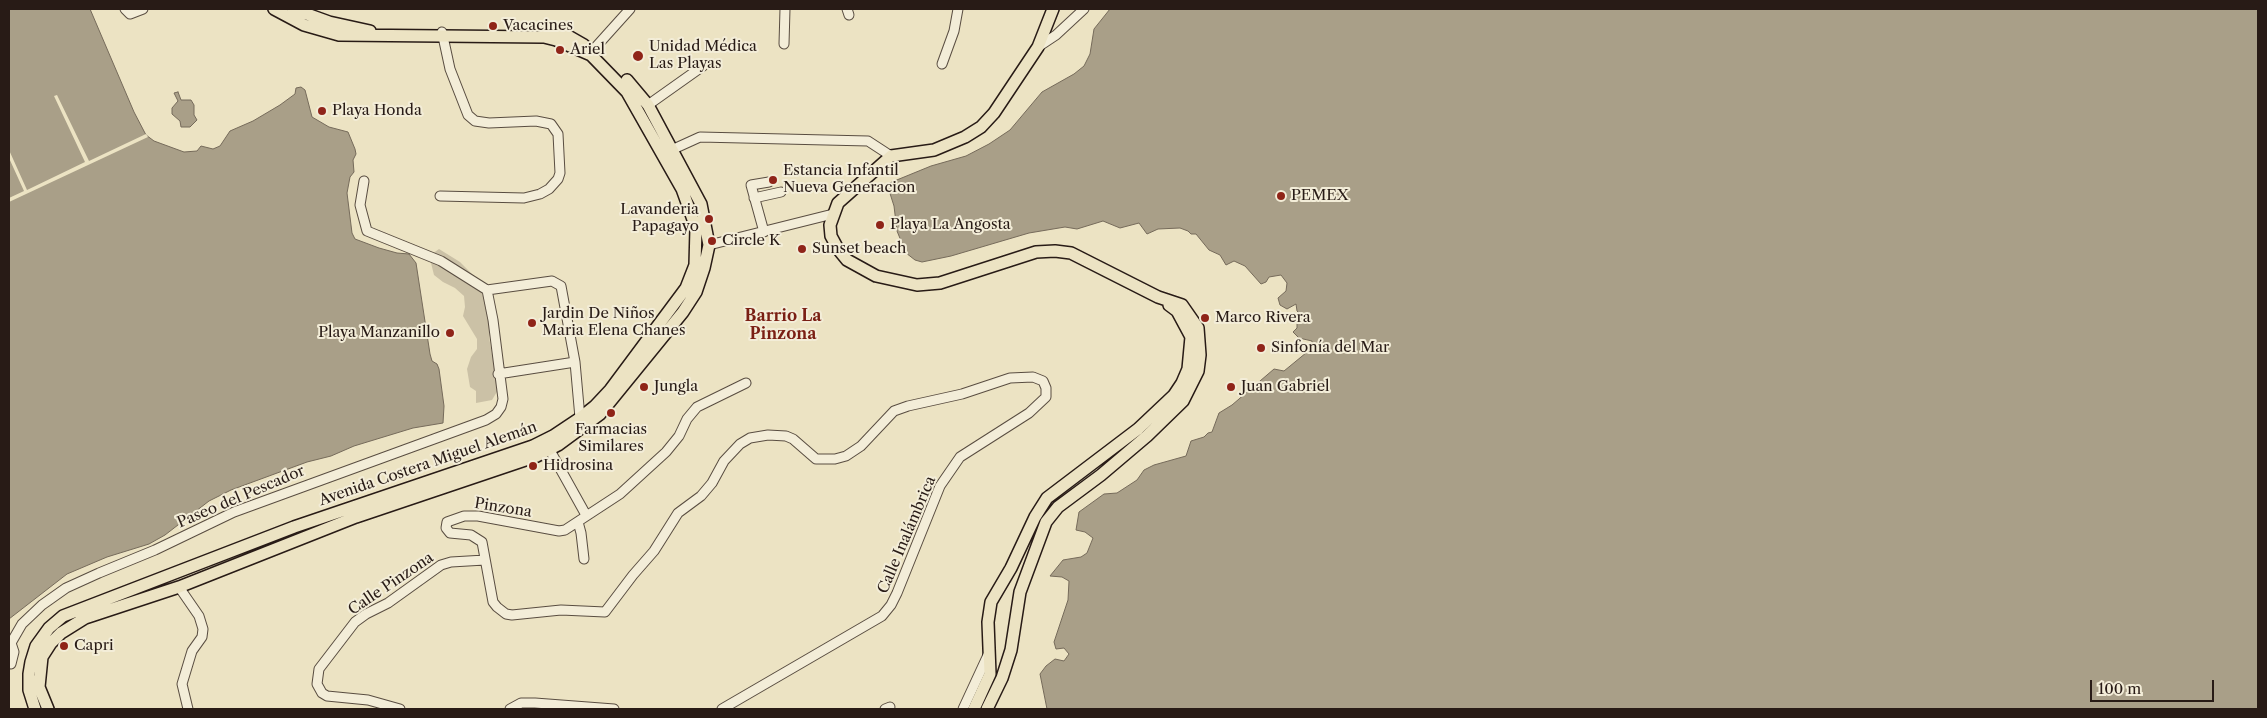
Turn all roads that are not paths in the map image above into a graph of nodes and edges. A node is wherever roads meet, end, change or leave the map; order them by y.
1 (125, 9) edge
2 (143, 9) edge
3 (274, 9) edge
4 (293, 9) edge
5 (630, 9) edge
6 (785, 9) edge
7 (958, 9) edge
8 (1053, 9) edge
9 (1084, 9) edge
10 (442, 35) junction
11 (784, 44) dead end
12 (1038, 47) junction
13 (592, 52) junction
14 (942, 64) dead end
15 (703, 66) dead end
16 (648, 105) junction
17 (666, 152) junction
18 (892, 156) junction
19 (364, 181) dead end
20 (770, 182) dead end
21 (781, 192) dead end
22 (440, 196) dead end
23 (754, 198) junction
24 (833, 214) junction
25 (764, 232) junction
26 (709, 245) junction
27 (487, 290) junction
28 (1158, 296) junction
29 (575, 362) junction
30 (498, 374) junction
31 (746, 383) dead end
32 (584, 421) junction
33 (547, 445) junction
34 (586, 516) junction
35 (578, 522) junction
36 (584, 559) dead end
37 (485, 560) junction
38 (180, 587) junction
39 (10, 643) edge
40 (990, 650) junction
41 (11, 664) dead end
42 (35, 709) edge
43 (48, 709) edge
44 (188, 709) edge
45 (400, 709) edge
46 (510, 709) edge
47 (614, 709) edge
48 (722, 709) edge
49 (963, 709) edge
50 (974, 709) edge
51 (987, 709) edge

1 - 2 street
3 - 10 main road, Avenida Costera Miguel Alemán
4 - 10 main road, Avenida Costera Miguel Alemán
5 - 13 street
6 - 11 street
7 - 14 street
8 - 12 main road
9 - 12 street
10 - 13 main road, Avenida Costera Miguel Alemán
10 - 22 street
12 - 18 main road
13 - 16 main road, Avenida Costera Miguel Alemán
13 - 17 main road, Avenida Costera Miguel Alemán
15 - 16 street
16 - 17 main road, Avenida Costera Miguel Alemán
17 - 18 street
17 - 26 main road, Avenida Costera Miguel Alemán
17 - 32 main road, Avenida Costera Miguel Alemán
18 - 24 main road
19 - 27 street
20 - 23 street
21 - 23 street
23 - 25 street
24 - 25 street
24 - 28 main road
25 - 26 street
26 - 32 main road, Avenida Costera Miguel Alemán
27 - 29 street
27 - 30 street
28 - 40 main road
28 - 51 main road
29 - 30 street
29 - 32 street
30 - 39 street, Paseo del Pescador
31 - 34 street, Pinzona
32 - 33 main road, Avenida Costera Miguel Alemán
33 - 34 street
33 - 38 main road, Avenida Costera Miguel Alemán
33 - 42 main road, Avenida Costera Miguel Alemán
34 - 35 street, Pinzona
35 - 36 street
35 - 37 street, Pinzona
37 - 45 street, Calle Pinzona
37 - 48 street, Calle Inalámbrica
38 - 43 main road, Avenida Costera Miguel Alemán
38 - 44 street
39 - 41 street
40 - 49 street
40 - 50 main road
46 - 47 street

